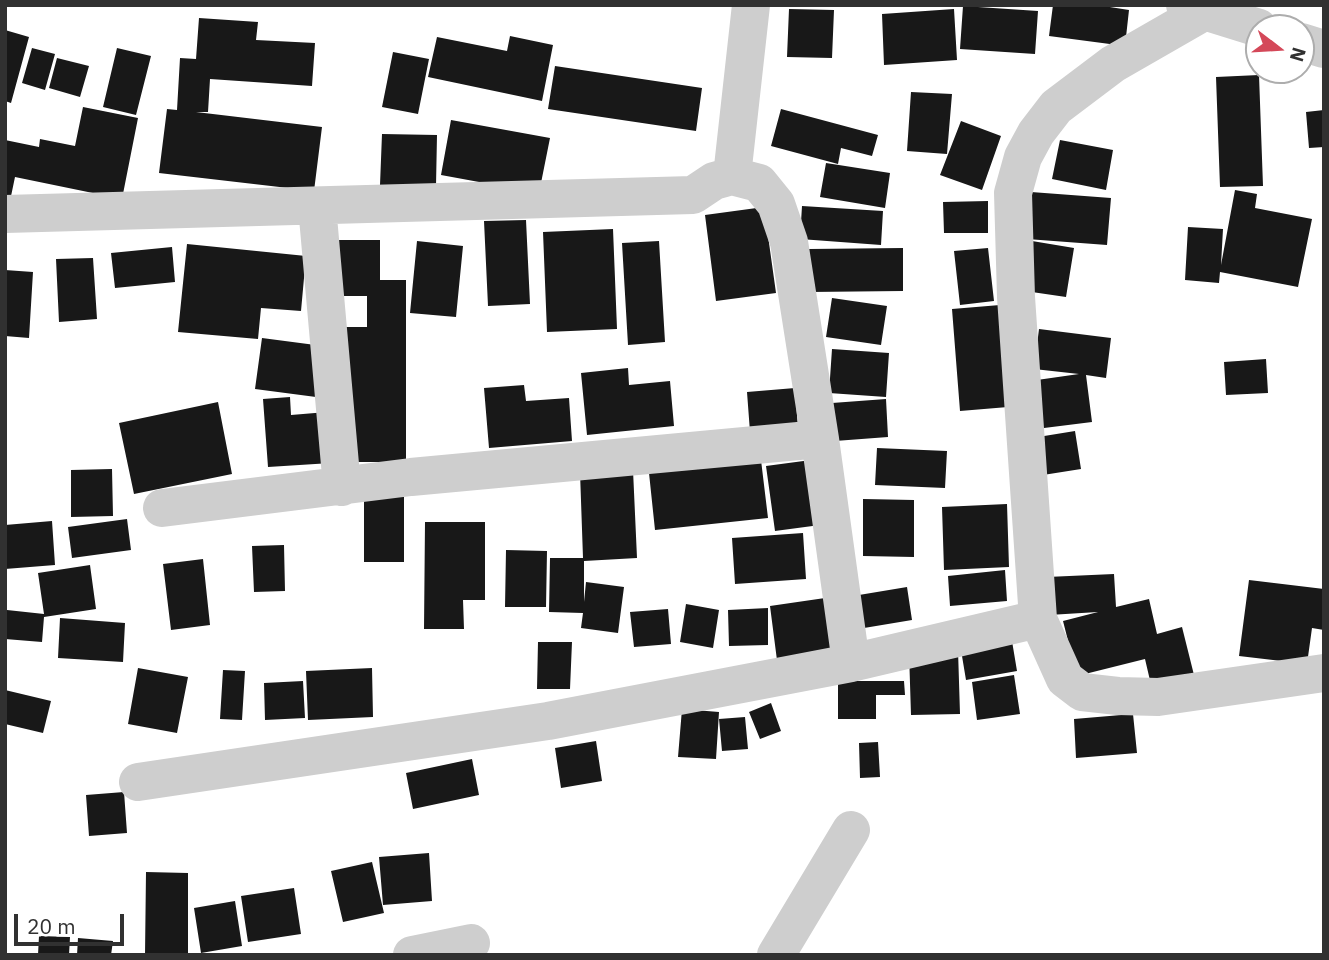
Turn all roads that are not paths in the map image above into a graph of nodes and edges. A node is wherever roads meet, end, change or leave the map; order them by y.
1 (751, 5) edge
2 (1196, 8) edge
3 (1245, 24) edge
4 (732, 176) junction
5 (317, 206) junction
6 (5, 214) edge
7 (820, 439) junction
8 (342, 487) junction
9 (162, 508) dead end
10 (1038, 619) junction
11 (851, 663) junction
12 (1324, 673) edge
13 (138, 782) dead end
14 (851, 830) dead end
15 (471, 943) dead end
16 (412, 955) edge
17 (776, 955) edge

1 - 4 street
2 - 3 street
2 - 10 street
4 - 5 street
4 - 7 street
5 - 6 street
5 - 8 street
7 - 8 street
7 - 11 street
8 - 9 street
10 - 11 street
10 - 12 street
11 - 13 street
14 - 17 street
15 - 16 street

